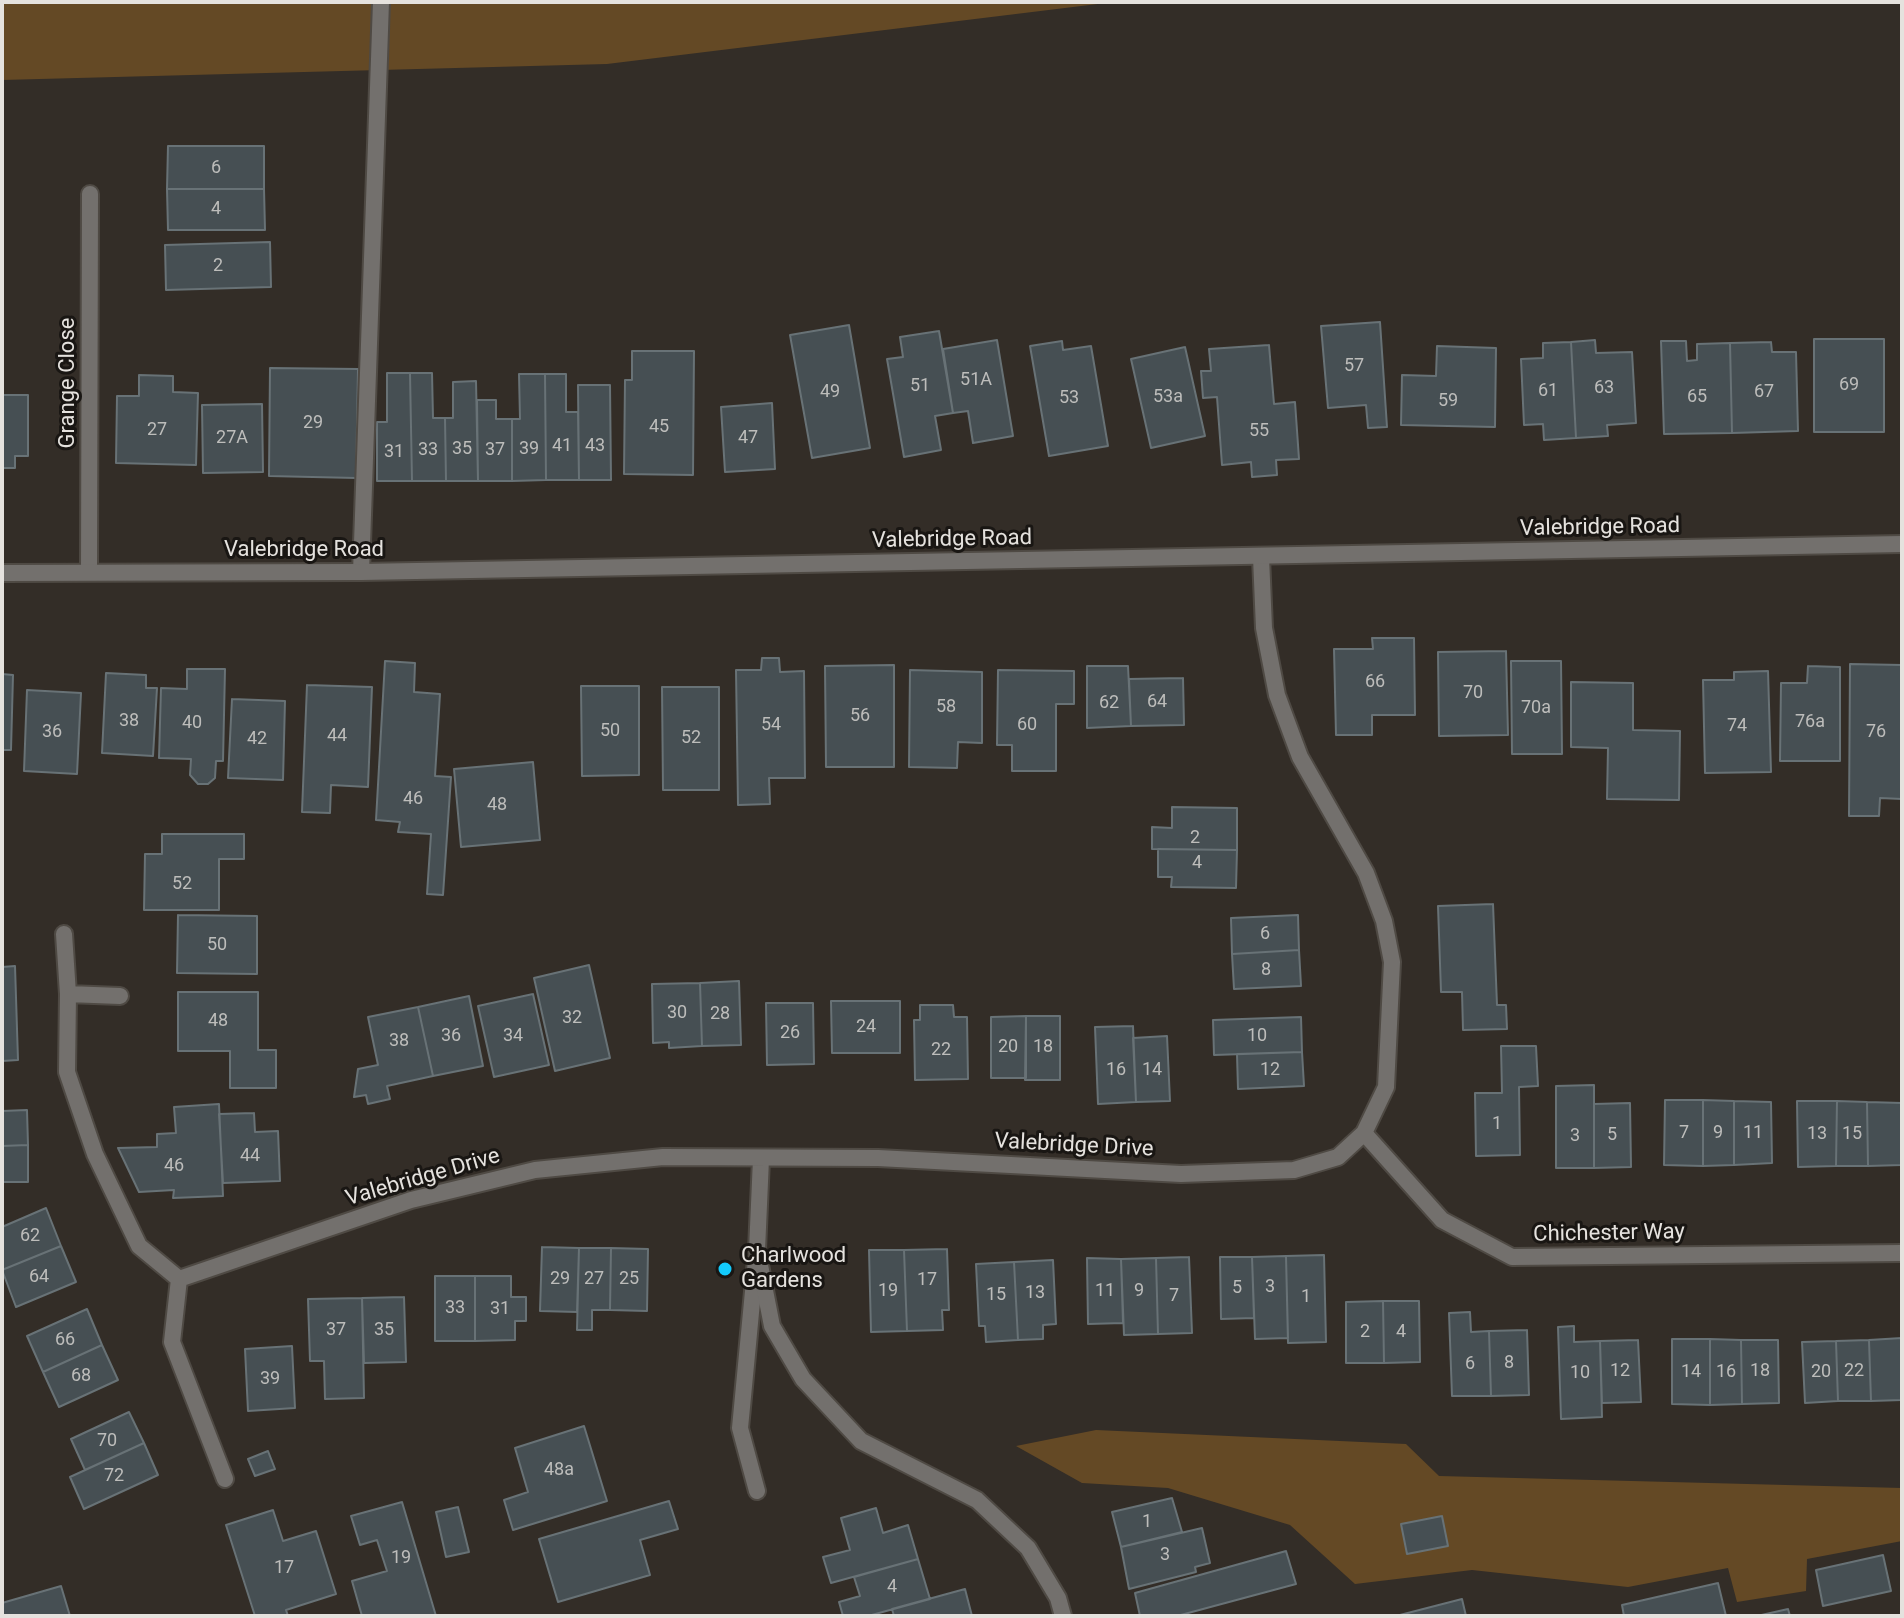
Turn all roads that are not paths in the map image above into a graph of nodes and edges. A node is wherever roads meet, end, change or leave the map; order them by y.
1 (381, 2) edge
2 (90, 194) dead end
3 (1902, 544) edge
4 (1261, 557) junction
5 (89, 572) junction
6 (361, 572) junction
7 (2, 573) edge
8 (64, 934) dead end
9 (68, 994) junction
10 (120, 996) dead end
11 (1364, 1133) junction
12 (761, 1159) junction
13 (757, 1250) junction
14 (1902, 1253) edge
15 (179, 1279) junction
16 (225, 1479) dead end
17 (757, 1491) dead end
18 (1063, 1616) edge

1 - 6 street
2 - 5 street, Grange Close
3 - 4 street, Valebridge Road
4 - 6 street, Valebridge Road
4 - 11 street, Valebridge Drive
5 - 6 street, Valebridge Road
5 - 7 street, Valebridge Road
8 - 9 street
9 - 10 street
9 - 15 street
11 - 12 street, Valebridge Drive
11 - 14 street, Chichester Way
12 - 13 street
12 - 15 street, Valebridge Drive
13 - 17 street
13 - 18 street
15 - 16 street

